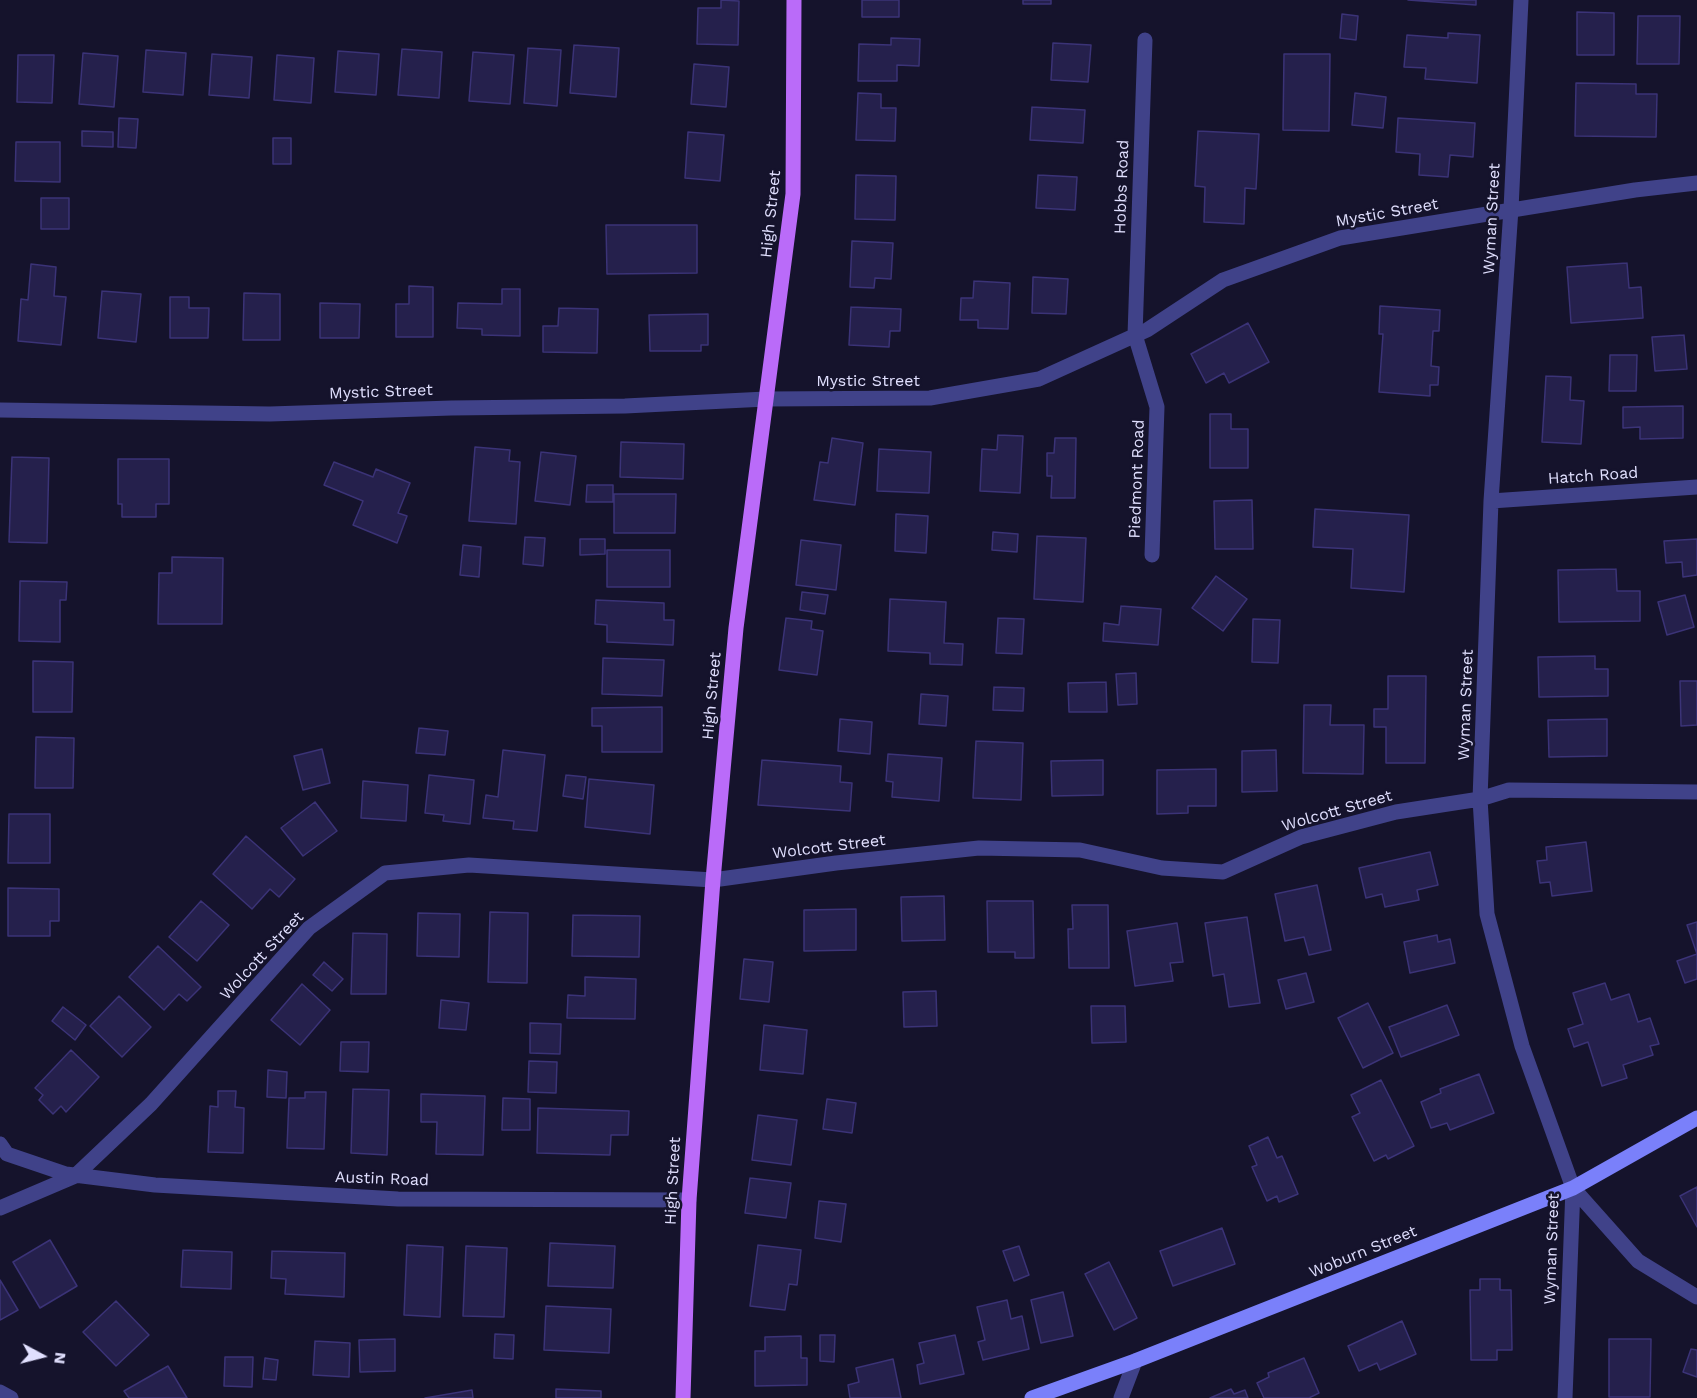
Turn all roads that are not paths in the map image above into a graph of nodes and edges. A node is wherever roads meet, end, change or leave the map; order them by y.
1 (794, 0) edge
2 (1521, 0) edge
3 (1145, 40) dead end
4 (1697, 183) edge
5 (1511, 209) junction
6 (1135, 335) junction
7 (766, 399) junction
8 (0, 410) edge
9 (1697, 487) edge
10 (1491, 501) junction
11 (1152, 555) dead end
12 (1697, 792) edge
13 (1480, 799) junction
14 (713, 880) junction
15 (1697, 1118) edge
16 (0, 1144) edge
17 (75, 1176) junction
18 (1573, 1188) junction
19 (688, 1200) junction
20 (0, 1208) edge
21 (1697, 1297) edge
22 (1135, 1361) junction
23 (0, 1392) edge
24 (11, 1398) edge
25 (683, 1398) edge
26 (1032, 1398) edge
27 (1121, 1398) edge
28 (1565, 1398) edge

1 - 7 main road, High Street
2 - 5 street, Wyman Street
3 - 6 street, Hobbs Road
4 - 5 street, Mystic Street
5 - 6 street, Mystic Street
5 - 10 street, Wyman Street
6 - 7 street, Mystic Street
6 - 11 street, Piedmont Road
7 - 8 street, Mystic Street
7 - 14 main road, High Street
9 - 10 street, Hatch Road
10 - 13 street, Wyman Street
12 - 13 street, Wolcott Street
13 - 14 street, Wolcott Street
13 - 18 street, Wyman Street
14 - 17 street, Wolcott Street
14 - 19 main road, High Street
15 - 18 street, Woburn Street
16 - 17 street, Austin Road
17 - 19 street, Austin Road
17 - 20 street
18 - 21 street
18 - 22 street, Woburn Street
18 - 28 street, Wyman Street
19 - 25 main road, High Street
22 - 26 street, Woburn Street
22 - 27 street
23 - 24 street

